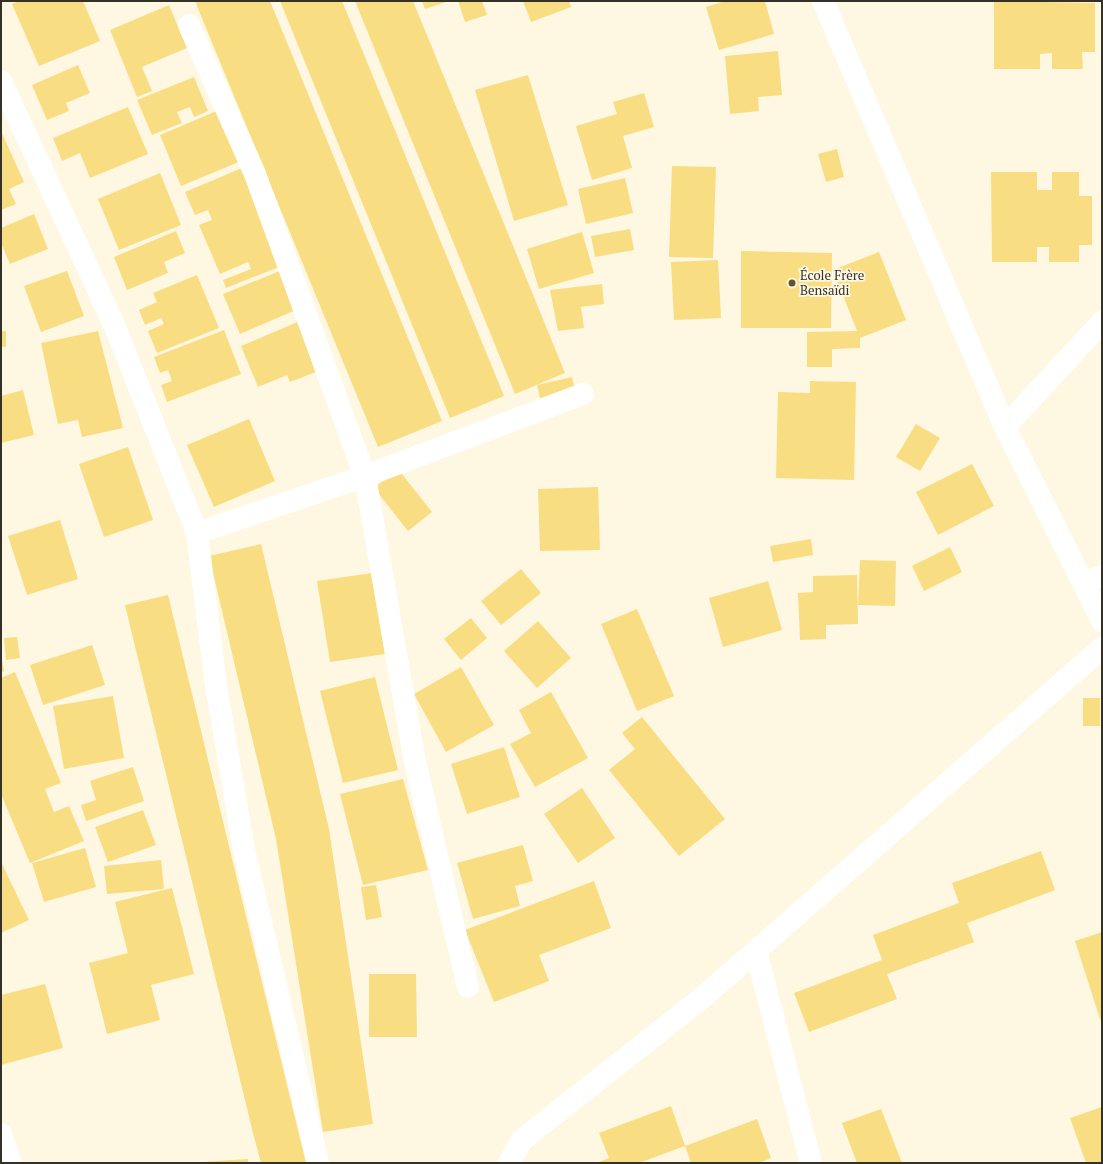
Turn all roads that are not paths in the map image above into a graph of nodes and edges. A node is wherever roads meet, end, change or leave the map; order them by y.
1 (823, 1) edge
2 (189, 25) dead end
3 (1, 82) edge
4 (1102, 322) edge
5 (583, 394) dead end
6 (1005, 427) junction
7 (365, 476) junction
8 (197, 533) junction
9 (1093, 580) edge
10 (1102, 621) edge
11 (1102, 648) edge
12 (756, 950) junction
13 (468, 987) dead end
14 (1, 1134) edge
15 (11, 1163) edge
16 (318, 1163) edge
17 (509, 1163) edge
18 (811, 1163) edge

1 - 6 street
2 - 7 street
3 - 8 street
4 - 6 street
5 - 7 street
6 - 9 street
7 - 8 street
7 - 13 street
8 - 16 street
9 - 10 street
11 - 12 street
12 - 17 street
12 - 18 street
14 - 15 street

